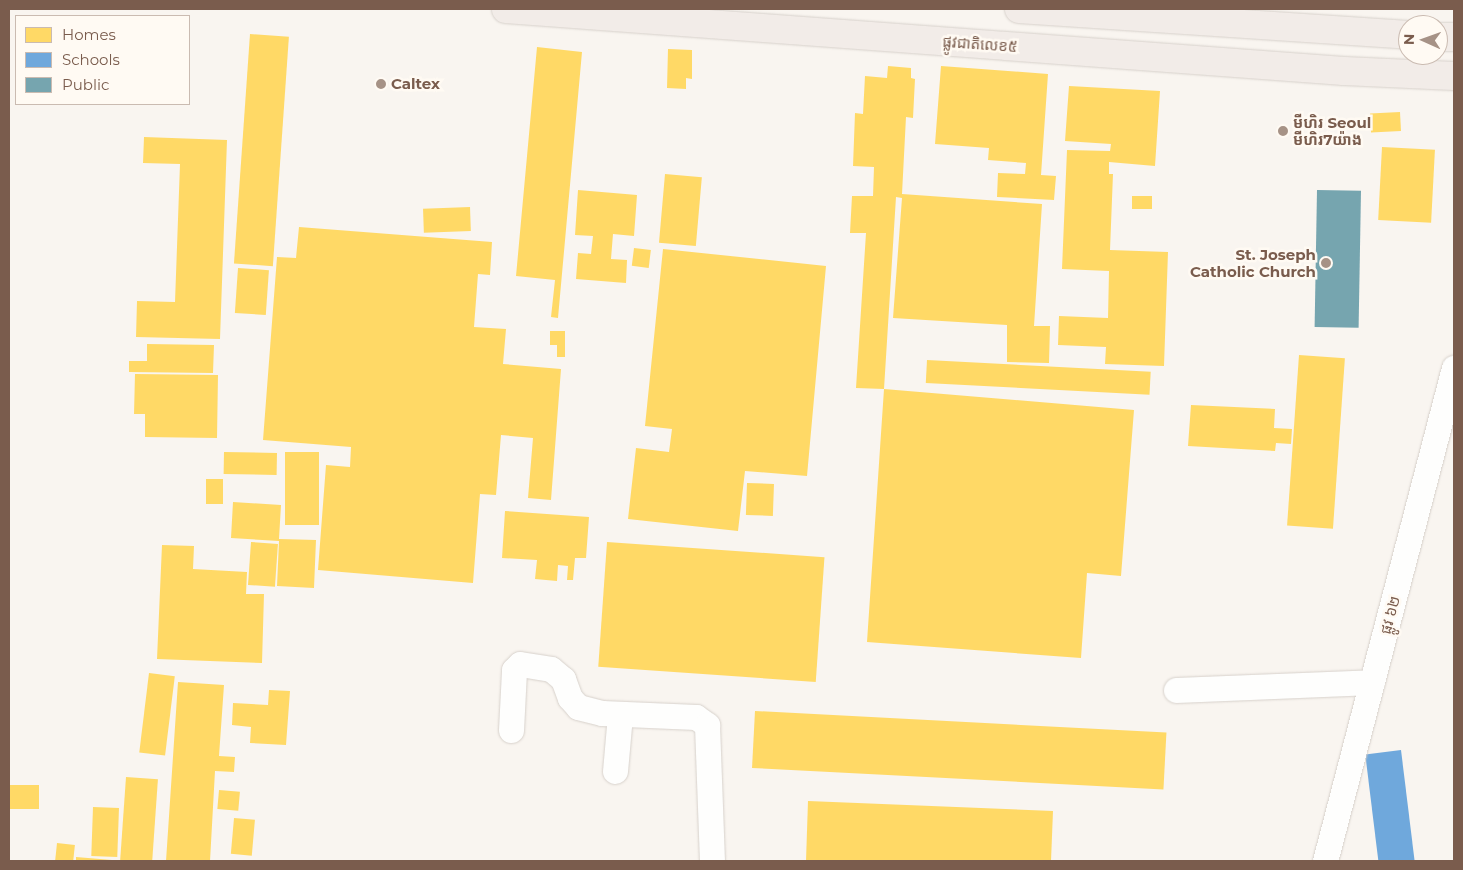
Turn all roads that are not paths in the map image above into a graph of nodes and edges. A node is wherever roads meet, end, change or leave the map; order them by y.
1 (506, 9) edge
2 (1019, 9) edge
3 (1398, 34) edge
4 (1454, 76) edge
5 (1454, 368) edge
6 (1372, 682) junction
7 (1176, 690) dead end
8 (620, 715) junction
9 (511, 730) dead end
10 (615, 771) dead end
11 (712, 861) edge
12 (1325, 861) edge

1 - 4 highway, ផ្លូវជាតិលេខ៥
2 - 3 highway
5 - 6 street, ផ្លូវ ៦២
6 - 7 street
6 - 12 street, ផ្លូវ ៦២
8 - 9 street
8 - 10 street
8 - 11 street

